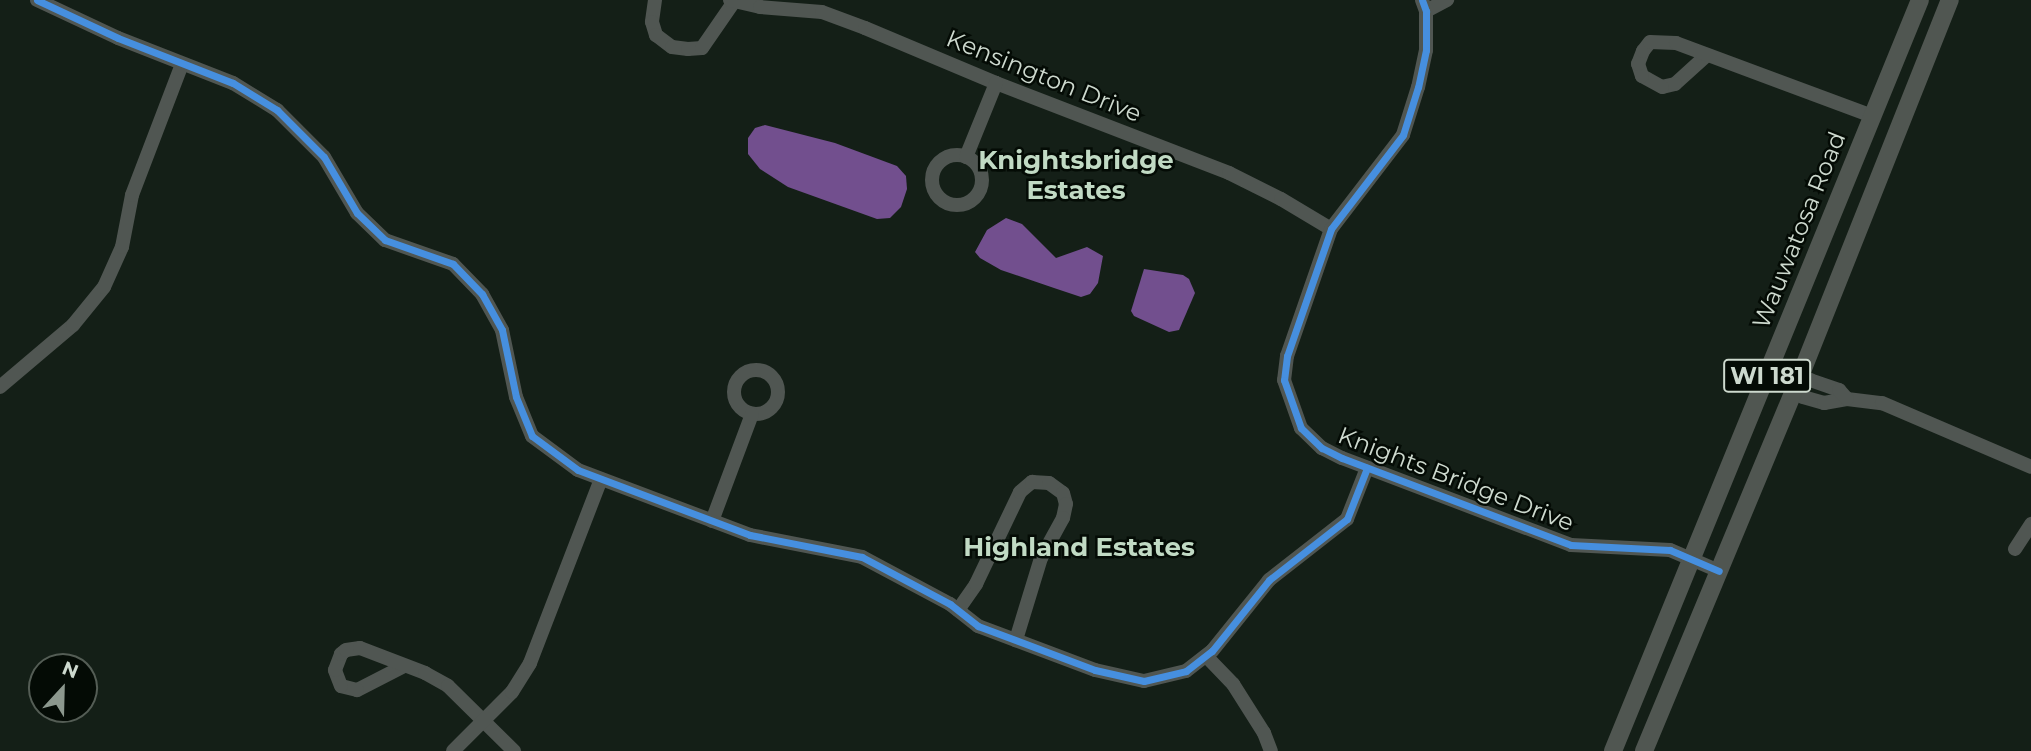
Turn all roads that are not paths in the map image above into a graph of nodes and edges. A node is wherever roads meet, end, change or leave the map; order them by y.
1 (37, 0) edge
2 (655, 0) edge
3 (1447, 0) edge
4 (1920, 0) edge
5 (1950, 0) edge
6 (732, 1) edge
7 (1424, 6) edge
8 (1707, 55) junction
9 (182, 64) junction
10 (996, 83) junction
11 (1872, 116) junction
12 (966, 157) dead end
13 (1331, 229) junction
14 (1769, 372) junction
15 (1797, 384) junction
16 (0, 387) edge
17 (752, 414) dead end
18 (2031, 467) edge
19 (1367, 468) junction
20 (601, 479) junction
21 (712, 521) junction
22 (2031, 524) edge
23 (2015, 549) dead end
24 (1692, 559) junction
25 (1719, 571) junction
26 (958, 610) junction
27 (1016, 640) junction
28 (1206, 656) junction
29 (404, 666) dead end
30 (484, 719) junction
31 (453, 751) edge
32 (514, 751) edge
33 (1270, 751) edge
34 (1613, 751) edge
35 (1644, 751) edge

1 - 9 street
2 - 6 street
3 - 7 street
4 - 11 main road, Wauwatosa Road / WI 181
5 - 15 main road, WI 181
6 - 10 street, Kensington Drive
7 - 13 street, Knights Bridge Drive
8 - 8 street
8 - 11 street
9 - 16 street
9 - 20 street
10 - 12 street
10 - 13 street, Kensington Drive
11 - 14 main road, Wauwatosa Road / WI 181
13 - 19 street, Knights Bridge Drive
14 - 15 street
14 - 24 main road, Wauwatosa Road / WI 181
15 - 18 street
15 - 25 main road, WI 181
17 - 21 street
19 - 24 street, Knights Bridge Drive
19 - 28 street
20 - 21 street
20 - 30 street
21 - 26 street
22 - 23 street
24 - 25 street, Knights Bridge Drive
24 - 34 main road, Wauwatosa Road / WI 181
25 - 35 main road, WI 181
26 - 27 street
26 - 27 street
27 - 28 street
28 - 33 street
29 - 30 street
30 - 31 street
30 - 32 street

